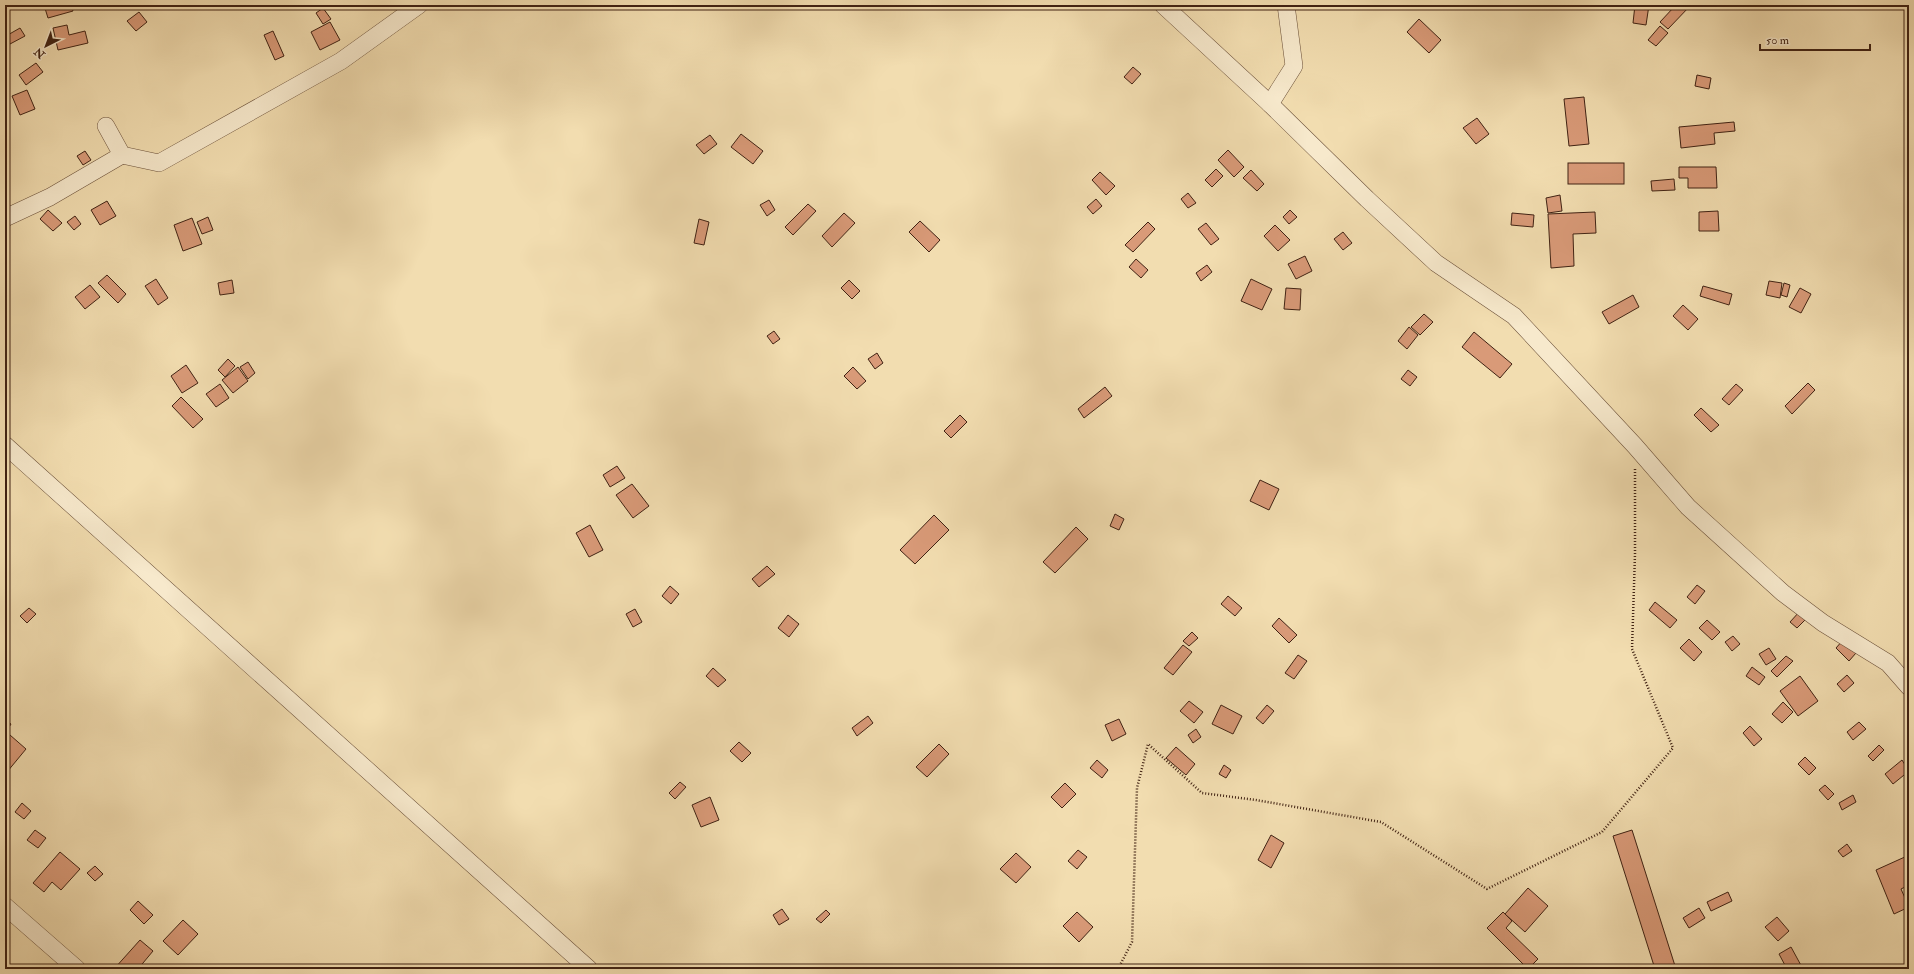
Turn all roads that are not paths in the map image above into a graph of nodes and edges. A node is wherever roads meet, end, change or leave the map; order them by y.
1 (419, 5) edge
2 (1163, 5) edge
3 (1286, 5) edge
4 (1270, 104) junction
5 (106, 126) dead end
6 (122, 154) junction
7 (5, 218) edge
8 (5, 445) edge
9 (1909, 687) edge
10 (5, 906) edge
11 (77, 969) edge
12 (589, 969) edge

1 - 6 street
2 - 4 street
3 - 4 street
4 - 9 street
5 - 6 street
6 - 7 street
8 - 12 street
10 - 11 street

